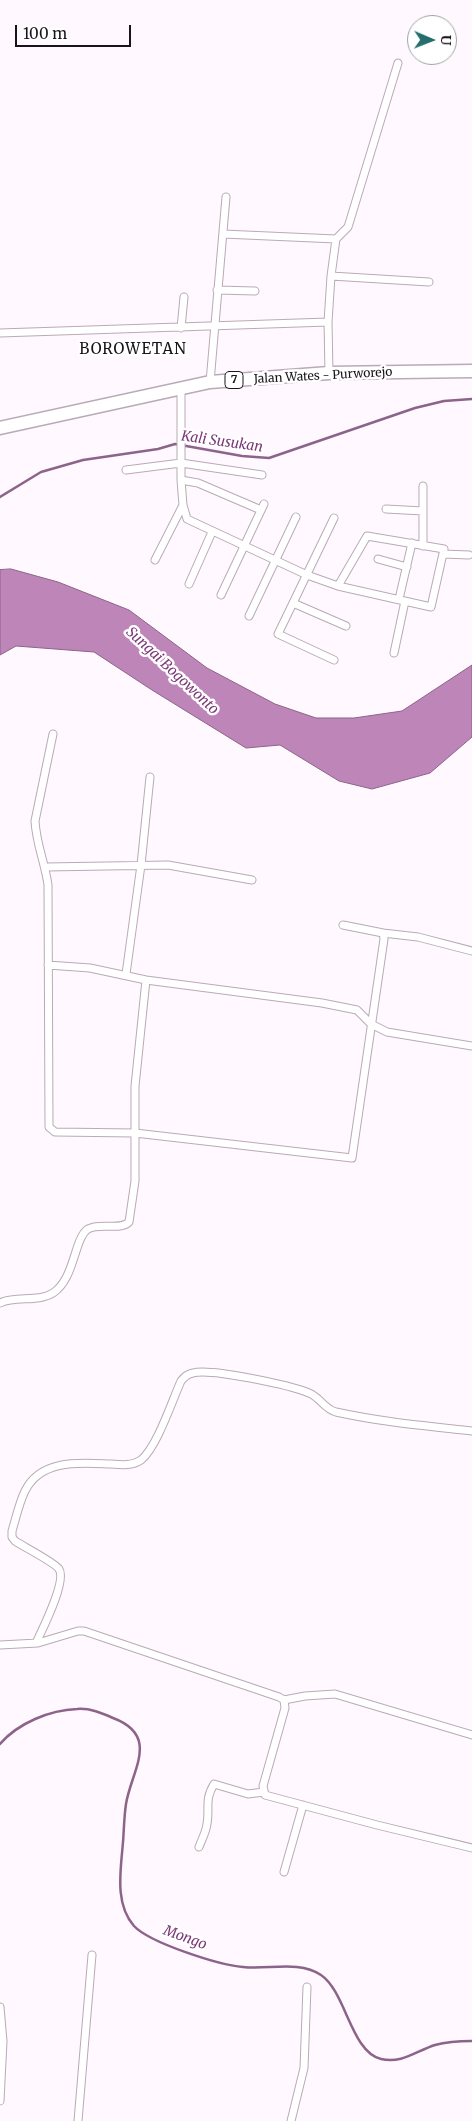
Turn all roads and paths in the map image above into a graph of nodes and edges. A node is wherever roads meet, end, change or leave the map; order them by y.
1 (398, 63) dead end
2 (226, 197) dead end
3 (223, 234) junction
4 (336, 239) junction
5 (331, 276) junction
6 (429, 282) dead end
7 (217, 290) junction
8 (255, 291) dead end
9 (184, 297) dead end
10 (328, 322) junction
11 (214, 326) junction
12 (181, 328) junction
13 (0, 333) edge
14 (472, 370) edge
15 (329, 373) junction
16 (210, 382) junction
17 (181, 387) junction
18 (0, 428) edge
19 (181, 463) junction
20 (126, 470) dead end
21 (262, 475) dead end
22 (181, 480) junction
23 (423, 486) dead end
24 (182, 505) junction
25 (386, 509) dead end
26 (423, 512) junction
27 (296, 517) dead end
28 (334, 518) dead end
29 (212, 532) junction
30 (412, 544) junction
31 (245, 545) junction
32 (423, 546) junction
33 (443, 554) junction
34 (469, 555) dead end
35 (378, 559) dead end
36 (155, 560) dead end
37 (277, 560) junction
38 (407, 568) junction
39 (308, 575) junction
40 (189, 584) dead end
41 (338, 586) junction
42 (221, 595) dead end
43 (402, 600) junction
44 (293, 603) junction
45 (249, 616) dead end
46 (346, 626) dead end
47 (394, 653) dead end
48 (334, 660) dead end
49 (53, 734) dead end
50 (150, 777) dead end
51 (141, 865) junction
52 (46, 867) junction
53 (252, 880) dead end
54 (343, 925) dead end
55 (383, 932) junction
56 (472, 951) edge
57 (48, 965) junction
58 (126, 974) junction
59 (146, 980) junction
60 (371, 1024) junction
61 (472, 1046) edge
62 (135, 1133) junction
63 (0, 1303) edge
64 (472, 1431) edge
65 (36, 1643) junction
66 (0, 1645) edge
67 (284, 1700) junction
68 (472, 1735) edge
69 (264, 1792) junction
70 (304, 1805) junction
71 (199, 1847) dead end
72 (472, 1848) edge
73 (284, 1872) dead end
74 (92, 1955) dead end
75 (307, 1987) dead end
76 (0, 2007) edge
77 (0, 2101) edge
78 (78, 2121) edge
79 (291, 2121) edge

1 - 4 street
2 - 3 street
3 - 4 street
3 - 7 street
4 - 5 street
5 - 6 street
5 - 10 street
7 - 8 street
7 - 11 street
9 - 12 street
10 - 11 street
10 - 15 street
11 - 12 street
11 - 16 street
12 - 13 street
14 - 15 highway, Jalan Wates - Purworejo / 7
15 - 16 highway, Jalan Wates - Purworejo / 7
16 - 17 highway, Jalan Wates - Purworejo / 7
17 - 18 highway, Jalan Wates - Purworejo / 7
17 - 19 street
19 - 20 street
19 - 21 street
19 - 22 street
22 - 24 street
22 - 31 street
23 - 26 street
24 - 29 street
24 - 36 street
25 - 26 street
26 - 32 street
27 - 37 street
28 - 39 street
29 - 31 street
29 - 40 street
30 - 32 street
30 - 38 street
30 - 41 street
31 - 37 street
31 - 42 street
32 - 33 street
33 - 34 street
33 - 43 street
35 - 38 street
37 - 39 street
37 - 45 street
38 - 43 street
39 - 41 street
39 - 44 street
41 - 43 street
43 - 47 street
44 - 46 street
44 - 48 street
49 - 52 street
50 - 51 street
51 - 52 street
51 - 53 street
51 - 58 street
52 - 57 street
54 - 55 street
55 - 56 street
55 - 60 street
57 - 58 street
57 - 62 street
58 - 59 street
59 - 60 street
59 - 62 street
60 - 61 street
60 - 62 street
62 - 63 street
64 - 65 street
65 - 66 street
65 - 67 street
67 - 68 street
67 - 69 street
69 - 70 street
69 - 71 street
70 - 72 street
70 - 73 street
74 - 78 street
75 - 79 street
76 - 77 street

